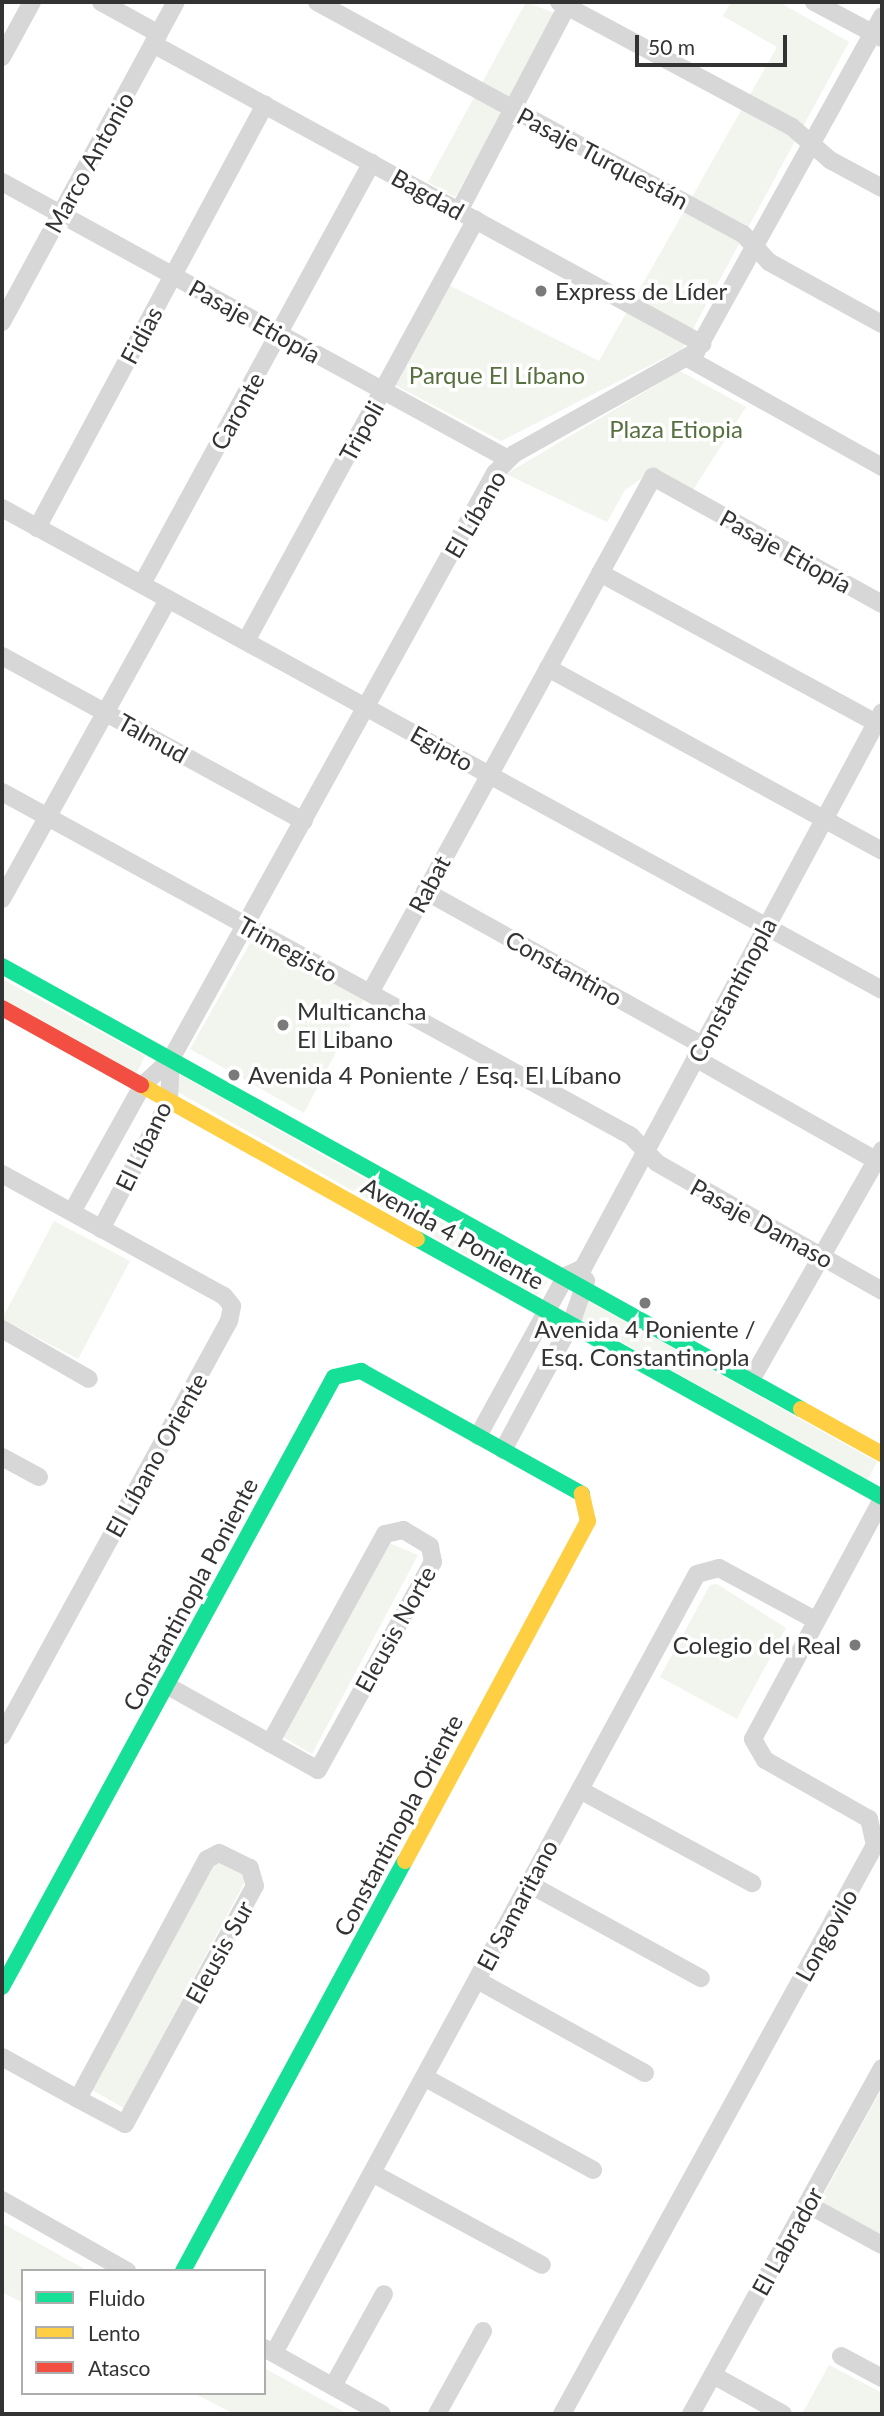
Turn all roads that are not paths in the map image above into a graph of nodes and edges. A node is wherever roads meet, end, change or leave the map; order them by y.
1 (32, 2) edge
2 (101, 2) edge
3 (176, 2) edge
4 (317, 2) edge
5 (814, 2) edge
6 (563, 4) edge
7 (882, 16) edge
8 (878, 35) edge
9 (156, 39) junction
10 (2, 57) edge
11 (265, 105) junction
12 (513, 109) junction
13 (811, 144) junction
14 (372, 163) junction
15 (2, 182) edge
16 (882, 188) edge
17 (459, 211) junction
18 (60, 214) junction
19 (476, 220) junction
20 (755, 247) junction
21 (173, 276) junction
22 (2, 322) edge
23 (882, 324) edge
24 (279, 334) junction
25 (702, 344) junction
26 (689, 359) junction
27 (383, 391) junction
28 (508, 459) junction
29 (882, 467) edge
30 (653, 477) joint
31 (2, 508) edge
32 (37, 528) junction
33 (600, 573) junction
34 (142, 584) junction
35 (168, 599) junction
36 (882, 604) edge
37 (246, 641) junction
38 (2, 656) edge
39 (548, 668) junction
40 (368, 708) junction
41 (105, 712) junction
42 (880, 720) edge
43 (489, 774) junction
44 (2, 792) edge
45 (47, 817) junction
46 (824, 819) junction
47 (304, 821) junction
48 (882, 851) edge
49 (425, 891) junction
50 (2, 899) edge
51 (767, 925) junction
52 (246, 926) junction
53 (2, 966) edge
54 (882, 990) edge
55 (370, 993) junction
56 (2, 1008) edge
57 (698, 1051) junction
58 (171, 1059) junction
59 (142, 1086) junction
60 (169, 1101) junction
61 (645, 1151) junction
62 (880, 1158) edge
63 (2, 1174) edge
64 (72, 1212) junction
65 (101, 1229) junction
66 (822, 1256) junction
67 (583, 1268) junction
68 (566, 1276) junction
69 (588, 1289) junction
70 (882, 1291) edge
71 (546, 1310) junction
72 (571, 1324) junction
73 (2, 1329) edge
74 (89, 1379) dead end
75 (751, 1380) junction
76 (490, 1443) junction
77 (882, 1454) edge
78 (2, 1457) edge
79 (39, 1477) dead end
80 (882, 1498) edge
81 (815, 1620) junction
82 (166, 1685) junction
83 (2, 1736) edge
84 (270, 1743) junction
85 (580, 1790) junction
86 (752, 1883) dead end
87 (529, 1884) junction
88 (701, 1978) dead end
89 (477, 1980) junction
90 (2, 1987) edge
91 (2, 2057) edge
92 (882, 2068) edge
93 (645, 2073) dead end
94 (424, 2077) junction
95 (78, 2098) junction
96 (593, 2170) dead end
97 (372, 2172) junction
98 (2, 2200) edge
99 (807, 2204) junction
100 (882, 2245) edge
101 (542, 2265) dead end
102 (123, 2269) edge
103 (184, 2269) edge
104 (384, 2294) dead end
105 (483, 2331) dead end
106 (269, 2351) edge
107 (841, 2356) dead end
108 (713, 2375) junction
109 (882, 2378) edge
110 (333, 2386) junction
111 (382, 2414) edge
112 (436, 2414) edge
113 (562, 2414) edge
114 (691, 2414) edge
115 (783, 2414) edge

1 - 10 street
2 - 9 street, Bagdad
3 - 9 street, Marco Antonio
4 - 12 street, Pasaje Turquestán
5 - 8 street
6 - 12 street
6 - 13 street
7 - 8 street, El Líbano
8 - 13 street, El Líbano
9 - 11 street, Bagdad
9 - 18 street, Marco Antonio
11 - 14 street, Bagdad
11 - 21 street, Fidias
12 - 17 street
12 - 20 street, Pasaje Turquestán
13 - 16 street
13 - 20 street, El Líbano
14 - 17 street, Bagdad
14 - 24 street, Caronte
15 - 18 street, Pasaje Etiopía
17 - 19 street, Bagdad
18 - 21 street, Pasaje Etiopía
18 - 22 street, Marco Antonio
19 - 25 street, Bagdad
19 - 27 street, Tripoli
20 - 23 street, Pasaje Turquestán
20 - 25 street, El Líbano
21 - 24 street, Pasaje Etiopía
21 - 32 street, Fidias
24 - 27 street, Pasaje Etiopía
24 - 34 street, Caronte
25 - 26 street, El Líbano
26 - 28 street, El Líbano
26 - 29 street
27 - 28 street, Pasaje Etiopía
27 - 37 street, Tripoli
28 - 40 street, El Líbano
30 - 33 street, Rabat
30 - 36 street, Pasaje Etiopía
31 - 32 street, Egipto
32 - 34 street, Egipto
33 - 39 street, Rabat
33 - 42 street
34 - 35 street, Egipto
35 - 37 street, Egipto
35 - 41 street
37 - 40 street, Egipto
38 - 41 street, Talmud
39 - 43 street, Rabat
39 - 46 street
40 - 43 street, Egipto
40 - 47 street, El Líbano
41 - 45 street
41 - 47 street, Talmud
42 - 46 street, Constantinopla
43 - 49 street, Rabat
43 - 51 street, Egipto
44 - 45 street, Trimegisto
45 - 50 street
45 - 52 street, Trimegisto
46 - 48 street
46 - 51 street, Constantinopla
47 - 52 street, El Líbano
49 - 55 street, Rabat
49 - 57 street, Constantino
51 - 54 street, Egipto
51 - 57 street, Constantinopla
52 - 55 street, Trimegisto
52 - 58 street, El Líbano
53 - 58 street, Avenida 4 Poniente
55 - 61 street, Trimegisto
56 - 59 street, Avenida 4 Poniente
57 - 61 street, Constantinopla
57 - 62 street, Constantino
58 - 59 street, El Líbano
58 - 60 street, El Líbano
58 - 68 street, Avenida 4 Poniente
59 - 60 street, Avenida 4 Poniente
59 - 64 street, El Líbano
60 - 65 street, El Líbano
60 - 71 street, Avenida 4 Poniente
61 - 66 street, Pasaje Damaso
61 - 67 street, Constantinopla
62 - 66 street
63 - 64 street
64 - 65 street
65 - 83 street, El Líbano Oriente
66 - 70 street, Pasaje Damaso
66 - 75 street
67 - 68 street
67 - 69 street
68 - 69 street, Avenida 4 Poniente
68 - 71 street
69 - 72 street
69 - 75 street, Avenida 4 Poniente
71 - 72 street, Avenida 4 Poniente
71 - 76 street
72 - 76 street
72 - 80 street, Avenida 4 Poniente
73 - 74 street
75 - 77 street, Avenida 4 Poniente
76 - 82 street, Constantinopla Poniente
76 - 103 street, Constantinopla Oriente
78 - 79 street
80 - 81 street, Longovilo
81 - 85 street, El Samaritano
81 - 113 street, Longovilo
82 - 84 street, Eleusis Norte
82 - 90 street, Constantinopla Poniente
84 - 84 street, Eleusis Norte
85 - 86 street
85 - 87 street, El Samaritano
87 - 88 street
87 - 89 street, El Samaritano
89 - 93 street
89 - 94 street, El Samaritano
91 - 95 street, Eleusis Sur
92 - 99 street, El Labrador
94 - 96 street
94 - 97 street, El Samaritano
95 - 95 street, Eleusis Sur
97 - 101 street
97 - 106 street, El Samaritano
98 - 102 street
99 - 100 street
99 - 108 street, El Labrador
104 - 110 street
105 - 112 street
106 - 110 street
107 - 109 street
108 - 114 street, El Labrador
108 - 115 street
110 - 111 street

